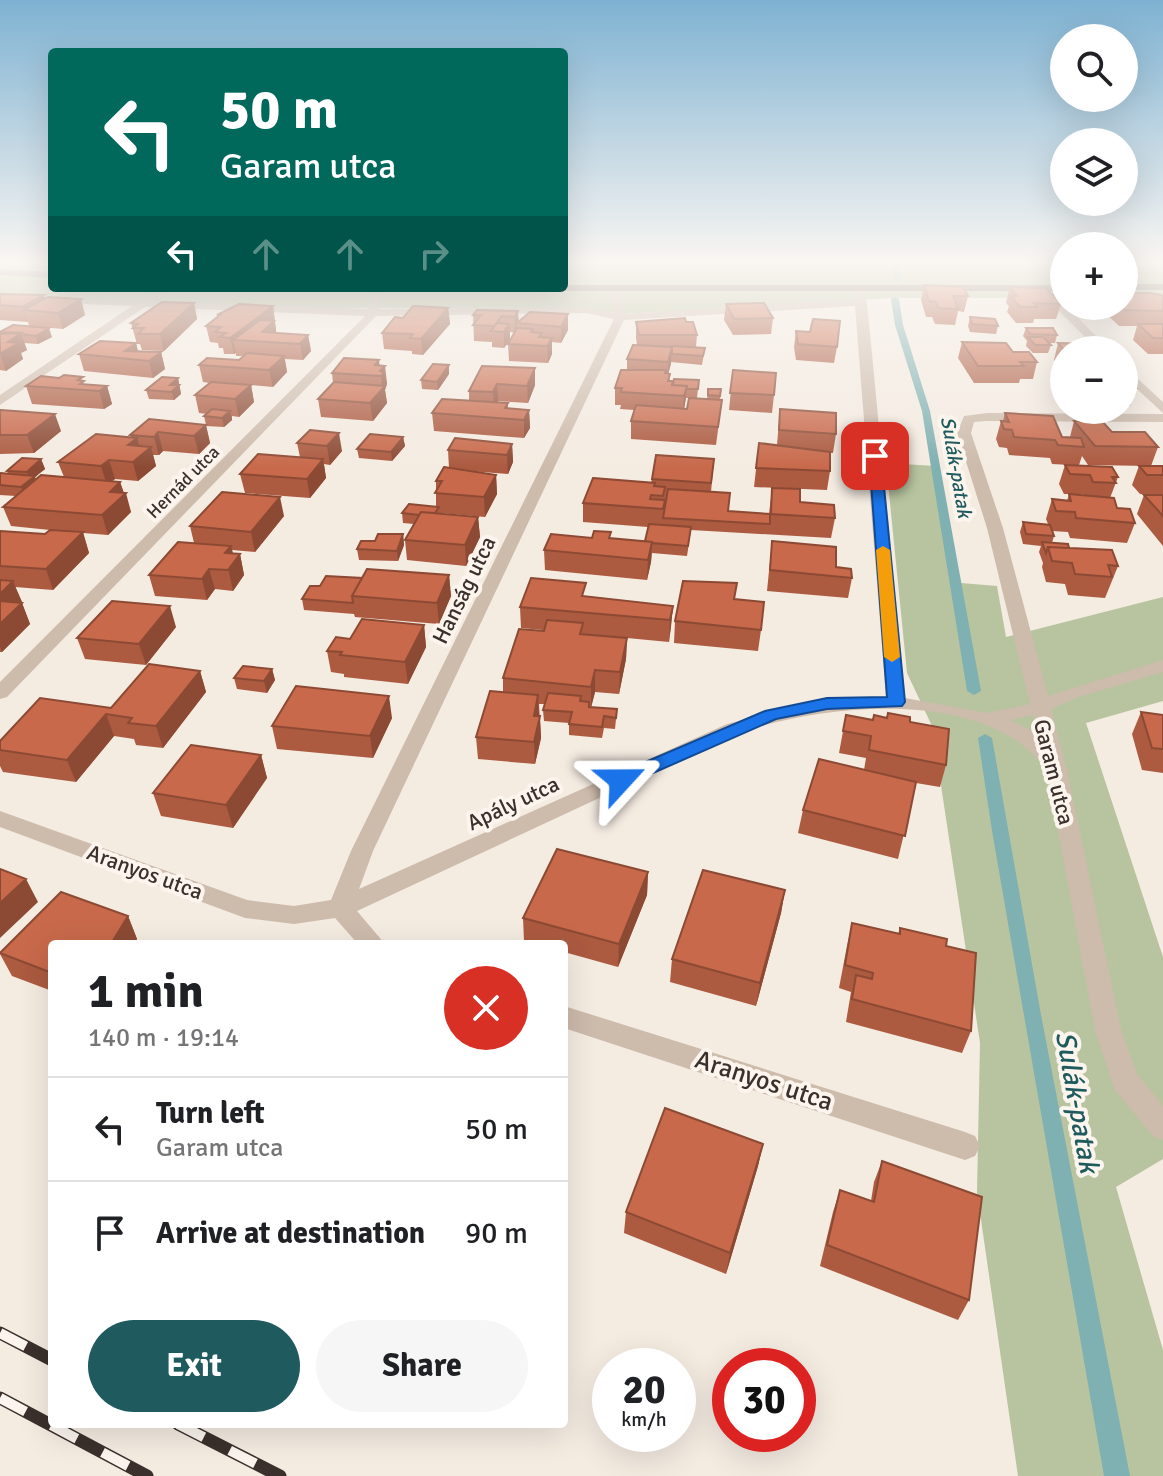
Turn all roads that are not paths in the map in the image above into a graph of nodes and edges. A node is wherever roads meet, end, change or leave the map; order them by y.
1 (107, 330) edge
2 (355, 330) edge
3 (614, 330) edge
4 (863, 330) edge
5 (1138, 384) edge
6 (0, 401) edge
7 (1163, 409) edge
8 (1163, 418) edge
9 (1163, 666) edge
10 (0, 693) edge
11 (896, 702) junction
12 (1038, 708) junction
13 (987, 719) junction
14 (1057, 770) junction
15 (0, 819) edge
16 (340, 908) junction
17 (369, 940) edge
18 (568, 1018) edge
19 (1159, 1123) edge
20 (965, 1146) dead end

1 - 6 street
2 - 10 street, Hernád utca
3 - 16 street, Hanság utca
4 - 11 street
5 - 7 street
8 - 12 street, Garam utca
9 - 12 street, Apály utca
11 - 13 street, Apály utca
11 - 16 street, Apály utca
12 - 13 street, Apály utca
12 - 14 street, Garam utca
13 - 14 street, Apály utca
14 - 19 street, Garam utca
15 - 16 street, Aranyos utca
16 - 17 street
18 - 20 street, Aranyos utca

